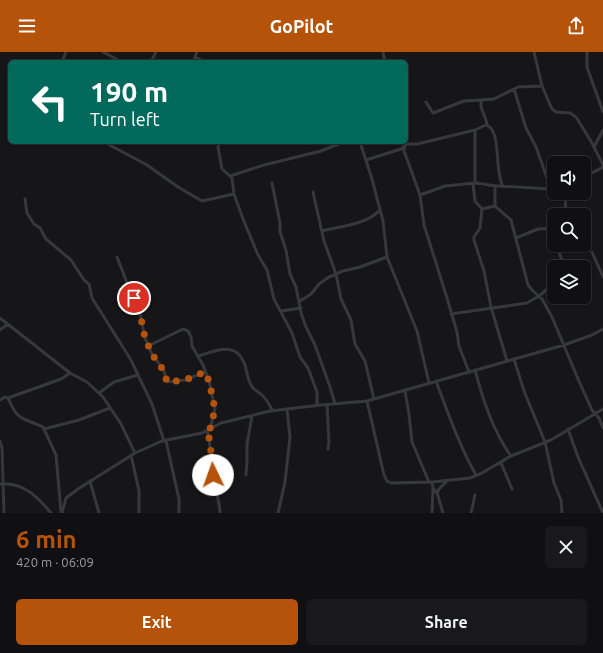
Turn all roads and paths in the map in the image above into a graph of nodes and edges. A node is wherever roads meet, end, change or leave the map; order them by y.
1 (103, 52) edge
2 (197, 52) edge
3 (534, 52) edge
4 (587, 52) edge
5 (108, 53) edge
6 (195, 58) joint
7 (119, 60) edge
8 (200, 60) edge
9 (542, 86) junction
10 (514, 89) junction
11 (481, 100) junction
12 (426, 102) dead end
13 (603, 112) edge
14 (486, 125) junction
15 (475, 130) junction
16 (603, 130) edge
17 (108, 144) edge
18 (219, 144) edge
19 (339, 144) edge
20 (361, 144) edge
21 (404, 146) junction
22 (594, 147) junction
23 (366, 160) junction
24 (603, 168) edge
25 (591, 174) edge
26 (230, 176) junction
27 (547, 177) edge
28 (272, 183) dead end
29 (474, 183) junction
30 (495, 186) junction
31 (503, 186) junction
32 (547, 190) edge
33 (313, 192) dead end
34 (234, 194) junction
35 (420, 196) junction
36 (25, 199) dead end
37 (495, 206) junction
38 (482, 209) junction
39 (380, 210) junction
40 (547, 228) edge
41 (322, 231) junction
42 (516, 238) junction
43 (592, 252) dead end
44 (117, 257) dead end
45 (387, 257) junction
46 (336, 274) junction
47 (603, 277) edge
48 (547, 289) edge
49 (539, 296) junction
50 (300, 301) junction
51 (491, 307) junction
52 (301, 308) junction
53 (281, 311) junction
54 (451, 314) junction
55 (0, 318) edge
56 (8, 324) junction
57 (603, 328) edge
58 (0, 330) edge
59 (564, 345) junction
60 (148, 346) junction
61 (198, 356) junction
62 (514, 359) junction
63 (507, 361) junction
64 (475, 370) junction
65 (70, 372) junction
66 (205, 372) junction
67 (469, 372) junction
68 (138, 375) junction
69 (436, 381) junction
70 (429, 383) junction
71 (404, 391) junction
72 (99, 393) junction
73 (8, 398) junction
74 (374, 399) junction
75 (0, 400) edge
76 (367, 401) junction
77 (335, 404) junction
78 (317, 405) junction
79 (327, 405) junction
80 (110, 408) junction
81 (287, 409) junction
82 (603, 409) edge
83 (273, 411) junction
84 (594, 414) junction
85 (252, 416) junction
86 (603, 428) edge
87 (44, 429) junction
88 (208, 429) junction
89 (568, 429) junction
90 (0, 441) edge
91 (165, 441) junction
92 (546, 442) junction
93 (328, 448) dead end
94 (133, 454) junction
95 (511, 456) junction
96 (501, 463) junction
97 (246, 474) dead end
98 (476, 475) junction
99 (448, 480) junction
100 (90, 481) junction
101 (430, 482) junction
102 (1, 483) edge
103 (433, 488) junction
104 (512, 489) dead end
105 (437, 493) junction
106 (475, 495) dead end
107 (60, 498) junction
108 (66, 498) junction
109 (4, 513) edge
110 (51, 513) edge
111 (62, 513) edge
112 (99, 513) edge
113 (139, 513) edge
114 (179, 513) edge
115 (220, 513) edge
116 (278, 513) edge
117 (432, 513) edge
118 (443, 513) edge
119 (471, 513) edge
120 (561, 513) edge
121 (603, 513) edge

1 - 5 street
2 - 6 street
3 - 9 street
4 - 13 street
5 - 7 street
6 - 8 street
9 - 10 street
9 - 22 street
10 - 11 street
10 - 27 street
11 - 12 street
11 - 14 street
14 - 15 street
14 - 31 street
15 - 21 street
15 - 29 street
16 - 22 street
17 - 34 street
18 - 26 street
19 - 26 street
20 - 23 street
21 - 23 street
21 - 35 street
22 - 24 street
23 - 39 street
24 - 25 street
26 - 34 street
28 - 50 street
29 - 30 street
29 - 35 street
29 - 38 street
30 - 31 street
30 - 37 street
31 - 32 street
33 - 41 street
34 - 53 street
35 - 54 street
36 - 68 street
37 - 38 street
37 - 42 street
38 - 51 street
39 - 41 street
39 - 45 street
40 - 42 street
41 - 46 street
42 - 49 street
43 - 47 street
44 - 60 street
45 - 46 street
45 - 70 street
46 - 50 street
46 - 74 street
48 - 49 street
49 - 51 street
49 - 59 street
50 - 52 street
51 - 54 street
51 - 63 street
52 - 53 street
52 - 77 street
53 - 78 street
54 - 67 street
55 - 56 street
56 - 58 street
56 - 65 street
57 - 59 street
59 - 62 street
59 - 84 street
60 - 61 street
60 - 66 street
61 - 66 street
61 - 83 street
62 - 63 street
62 - 92 street
63 - 64 street
64 - 67 street
64 - 95 street
65 - 72 street
65 - 73 street
66 - 88 street
67 - 69 street
68 - 72 street
68 - 91 street
69 - 70 street
69 - 98 street
70 - 71 street
71 - 74 street
71 - 101 street
72 - 80 street
73 - 75 street
73 - 87 street
74 - 76 street
76 - 77 street
76 - 101 street
77 - 79 street
78 - 79 street
78 - 81 street
79 - 93 street
80 - 87 street
80 - 94 street
81 - 83 street
81 - 116 street
82 - 84 street
83 - 85 street
84 - 86 street
84 - 89 street
85 - 88 street
85 - 97 street
87 - 107 street
88 - 91 street
88 - 115 street
89 - 92 street
89 - 121 street
90 - 102 street
91 - 94 street
91 - 114 street
92 - 95 street
92 - 120 street
94 - 100 street
94 - 113 street
95 - 96 street
96 - 98 street
96 - 104 street
98 - 99 street
99 - 101 street
99 - 105 street
100 - 108 street
100 - 112 street
101 - 103 street
102 - 109 street
102 - 110 street
103 - 105 street
103 - 117 street
105 - 118 street
106 - 119 street
107 - 108 street
107 - 111 street
108 - 111 street

